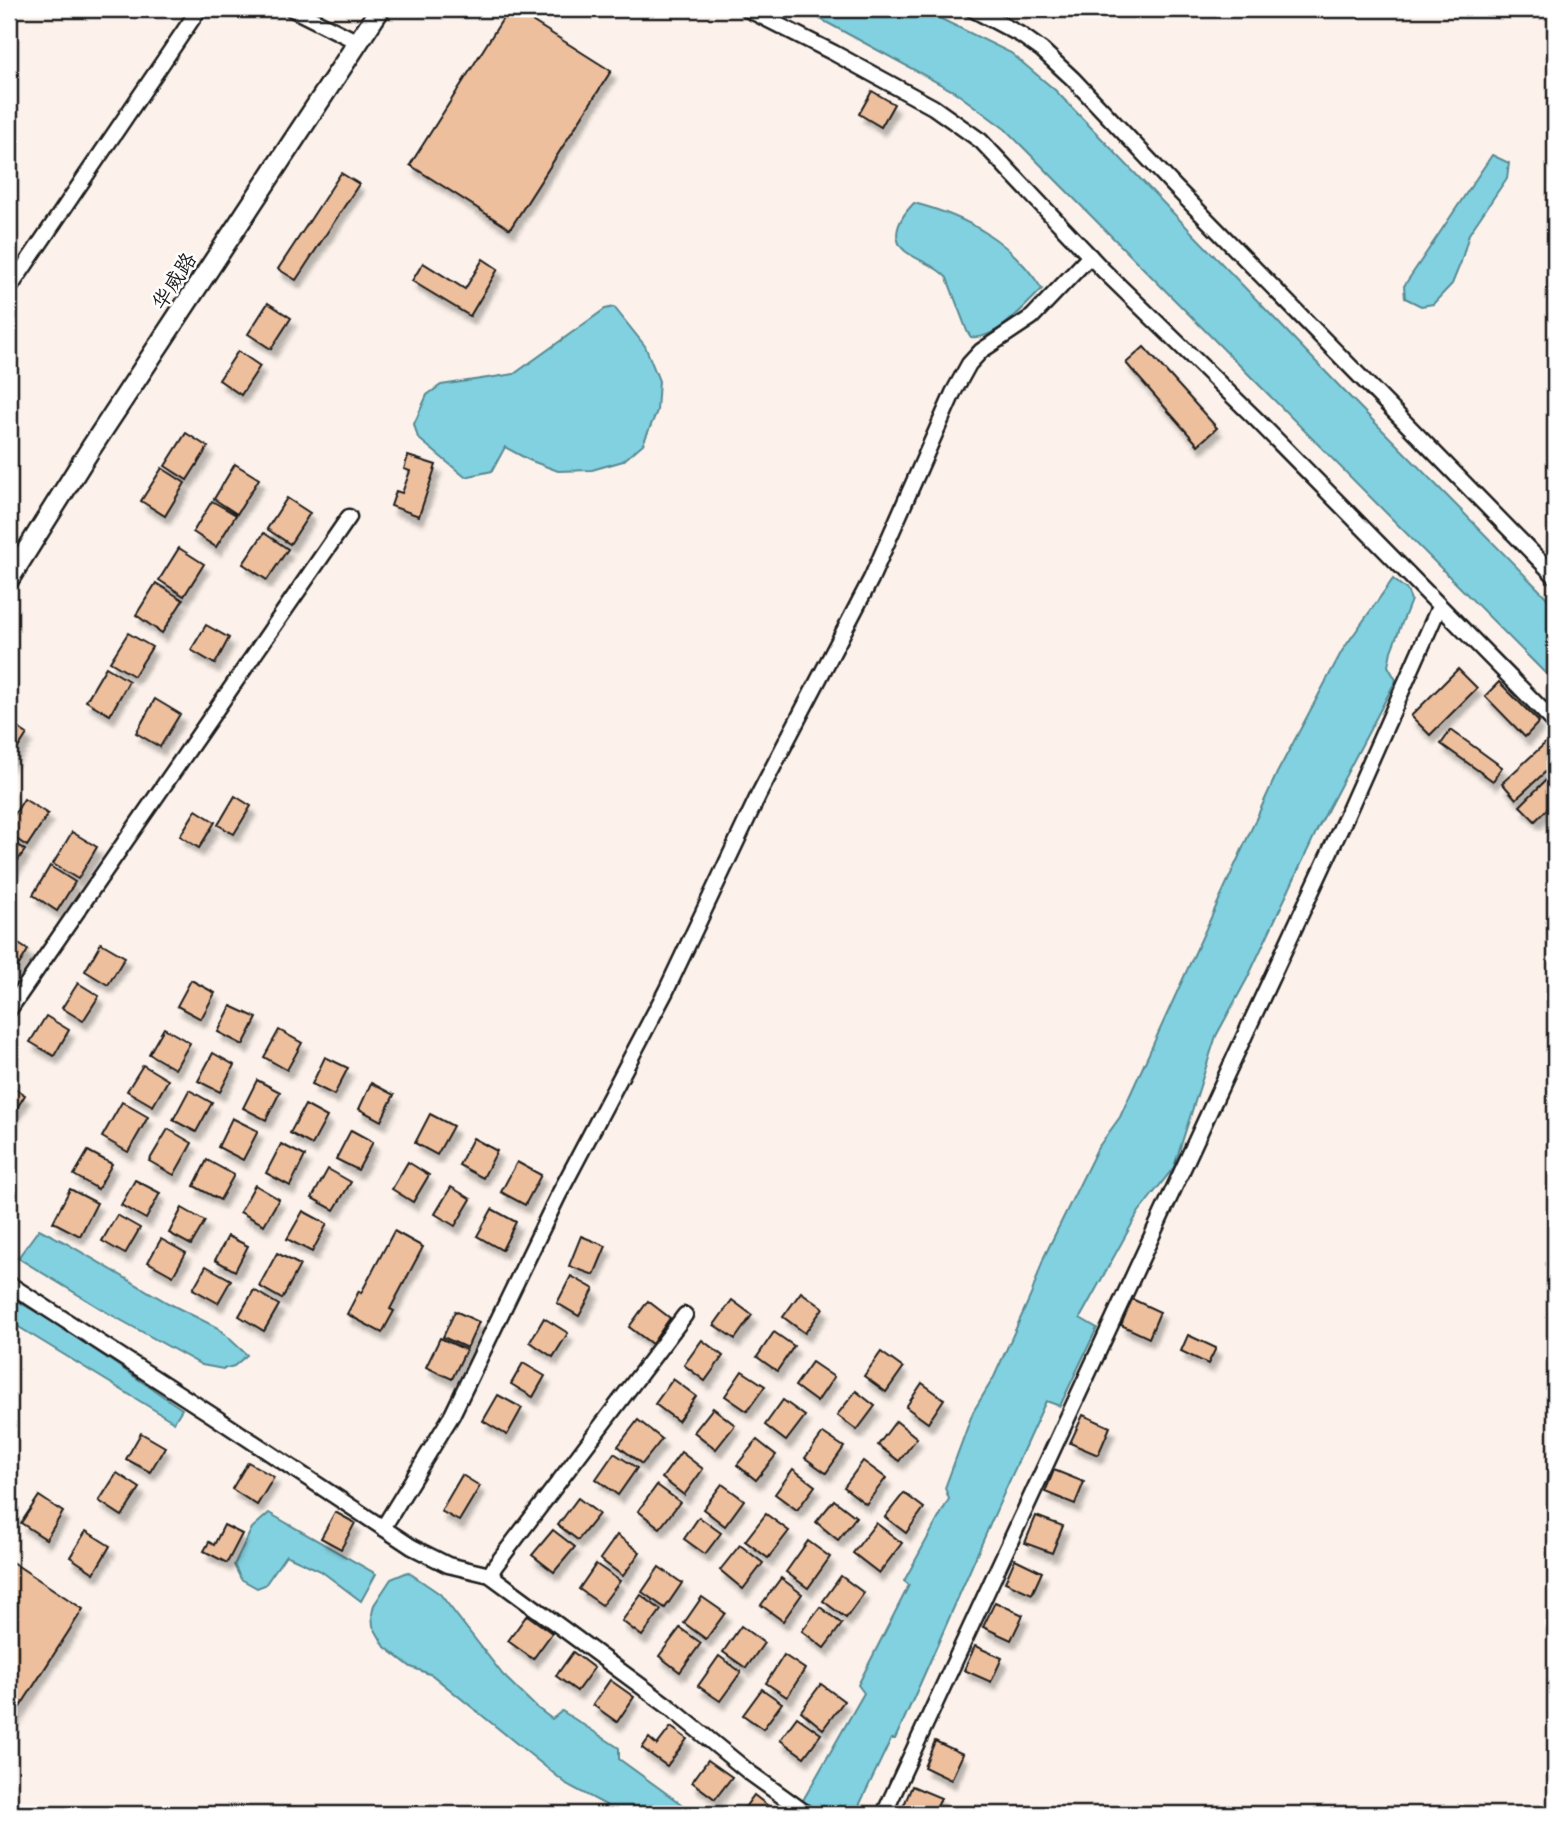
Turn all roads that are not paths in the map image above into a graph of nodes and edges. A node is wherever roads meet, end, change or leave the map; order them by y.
1 (199, 9) edge
2 (292, 9) edge
3 (380, 9) edge
4 (747, 9) edge
5 (972, 9) edge
6 (358, 42) junction
7 (1090, 256) junction
8 (9, 289) edge
9 (349, 517) dead end
10 (1555, 576) edge
11 (9, 579) edge
12 (1439, 607) junction
13 (1555, 723) edge
14 (9, 1010) edge
15 (9, 1284) edge
16 (685, 1315) dead end
17 (383, 1528) junction
18 (490, 1576) junction
19 (807, 1814) edge
20 (884, 1814) edge

1 - 8 street
2 - 6 street
3 - 6 main road, 华威路
4 - 7 street
5 - 10 street
6 - 11 main road, 华威路
7 - 12 street
7 - 17 street
9 - 14 street
12 - 13 street
12 - 20 street
15 - 17 street
16 - 18 street
17 - 18 street
18 - 19 street

